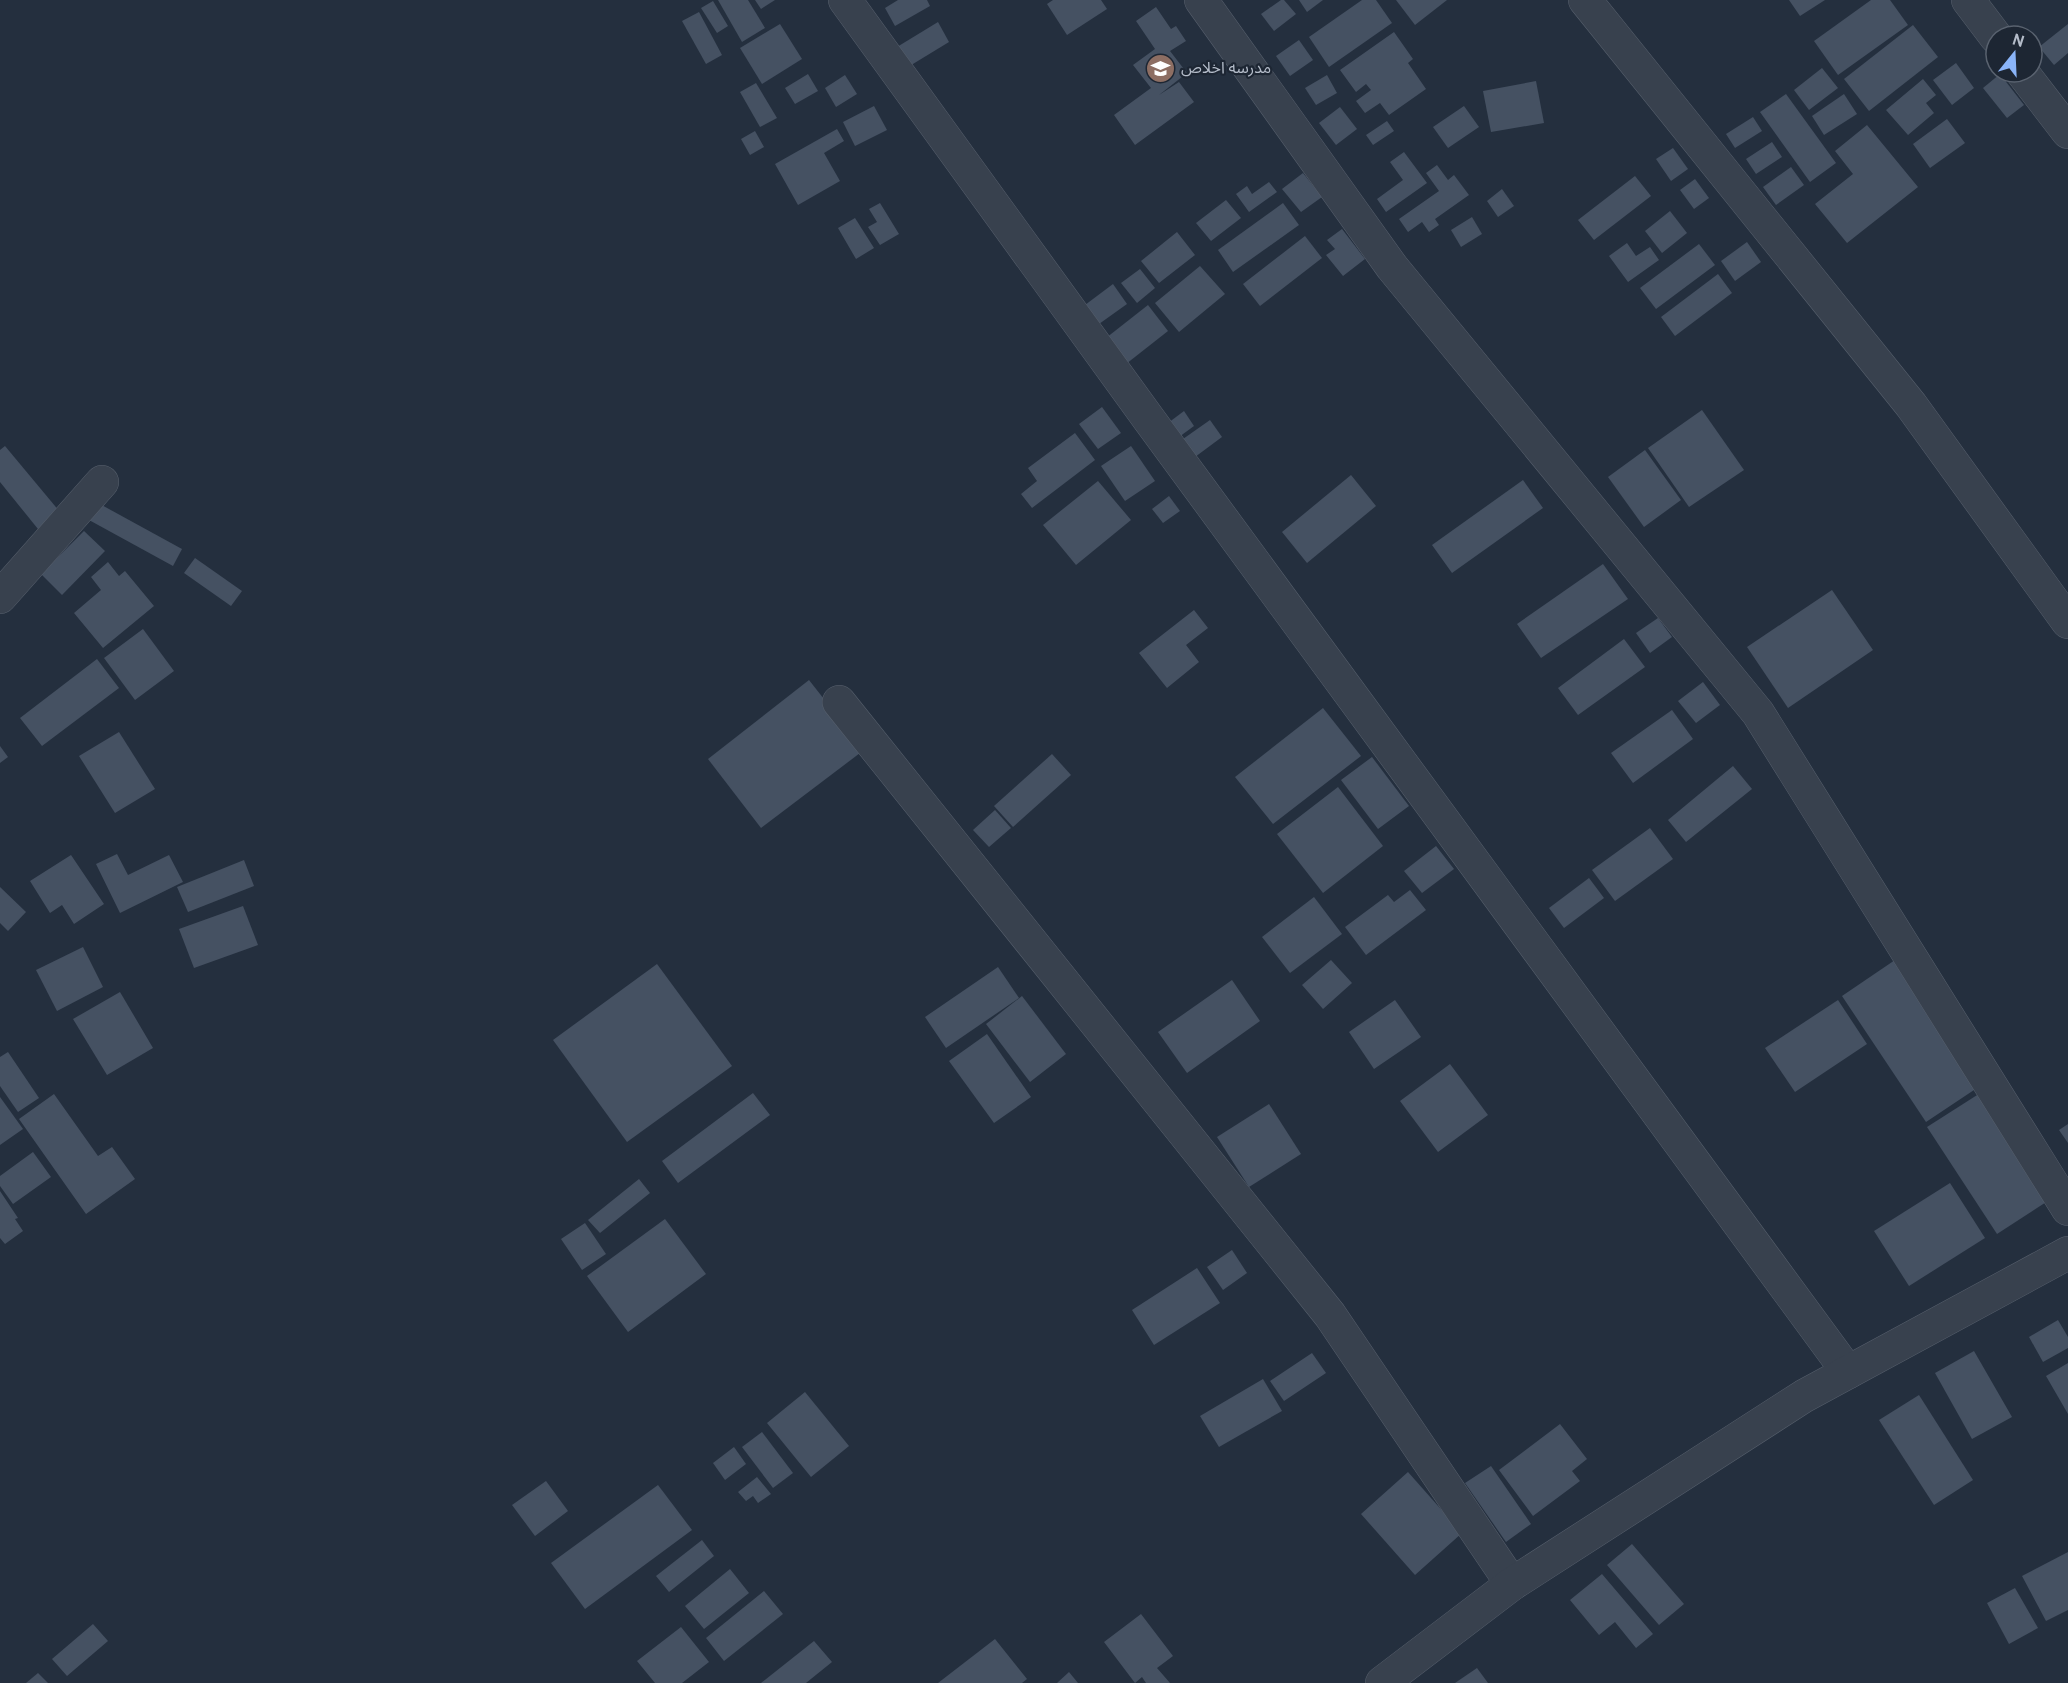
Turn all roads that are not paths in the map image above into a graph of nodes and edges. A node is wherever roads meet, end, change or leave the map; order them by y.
1 (845, 0) edge
2 (1201, 0) edge
3 (1585, 0) edge
4 (1968, 0) edge
5 (1986, 24) edge
6 (2031, 84) edge
7 (2068, 132) edge
8 (102, 482) dead end
9 (0, 597) edge
10 (2068, 622) edge
11 (839, 702) dead end
12 (2068, 1209) edge
13 (2067, 1256) edge
14 (1848, 1372) junction
15 (1512, 1584) junction
16 (1382, 1683) edge

1 - 14 street
2 - 12 street
3 - 10 street
4 - 5 street
6 - 7 street
8 - 9 street
11 - 15 street
13 - 14 street
14 - 15 street
15 - 16 street

